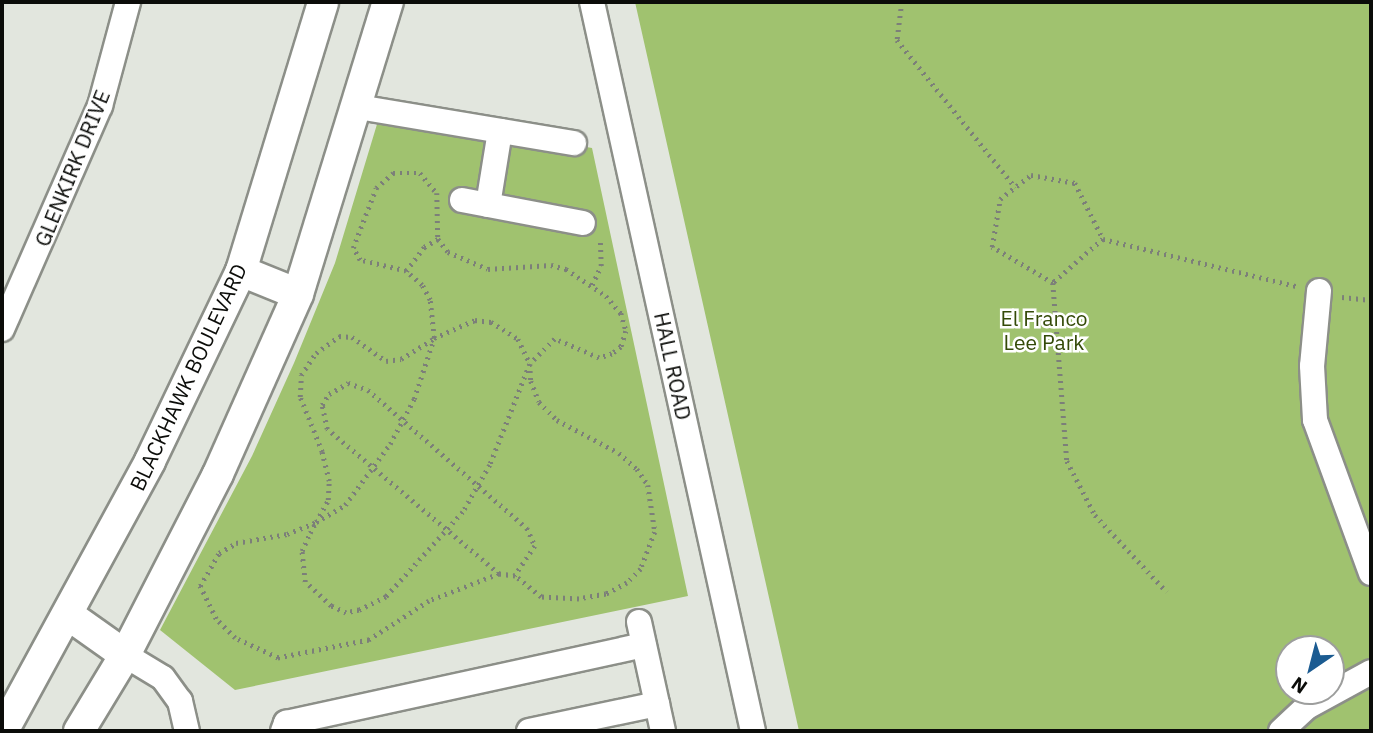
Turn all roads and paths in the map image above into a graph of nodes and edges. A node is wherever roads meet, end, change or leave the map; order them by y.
1 (128, 2) edge
2 (323, 2) edge
3 (388, 2) edge
4 (592, 2) edge
5 (902, 2) edge
6 (358, 107) junction
7 (500, 131) junction
8 (574, 143) dead end
9 (1015, 187) junction
10 (462, 200) dead end
11 (488, 205) junction
12 (583, 223) joint
13 (438, 239) junction
14 (1103, 239) junction
15 (241, 271) junction
16 (406, 271) junction
17 (1053, 283) junction
18 (592, 285) junction
19 (1319, 291) junction
20 (298, 294) junction
21 (1371, 300) edge
22 (2, 329) edge
23 (434, 338) junction
24 (530, 364) junction
25 (404, 421) junction
26 (373, 468) junction
27 (479, 486) junction
28 (316, 522) junction
29 (448, 531) junction
30 (1371, 573) edge
31 (499, 574) junction
32 (515, 576) junction
33 (1167, 592) dead end
34 (70, 616) junction
35 (125, 655) junction
36 (1371, 671) edge
37 (657, 704) junction
38 (3, 731) edge
39 (79, 731) edge
40 (187, 731) edge
41 (283, 731) edge
42 (529, 731) edge
43 (663, 731) edge
44 (753, 731) edge
45 (1282, 731) edge

1 - 22 street, GLENKIRK DRIVE
2 - 15 main road, BLACKHAWK BOULEVARD
3 - 6 main road
4 - 44 street, HALL ROAD
5 - 9 path
6 - 7 street
6 - 20 main road
7 - 8 street
7 - 11 street
9 - 14 path
9 - 17 path
10 - 11 street
11 - 12 street
12 - 18 path
13 - 16 path
13 - 16 path
13 - 18 path
14 - 17 path
14 - 19 path
15 - 20 main road
15 - 34 main road, BLACKHAWK BOULEVARD
16 - 23 path
17 - 33 path
18 - 24 path
19 - 21 path
19 - 30 street
20 - 35 main road
23 - 24 path
23 - 25 path
23 - 28 path
24 - 27 path
24 - 32 path
25 - 26 path
25 - 26 path
25 - 27 path
26 - 28 path
26 - 29 path
27 - 29 path
27 - 32 path
28 - 29 path
28 - 31 path
29 - 31 path
31 - 32 path
34 - 35 main road
34 - 38 main road, BLACKHAWK BOULEVARD
35 - 39 main road
35 - 40 street
36 - 45 street
37 - 41 street
37 - 42 street
37 - 43 street

